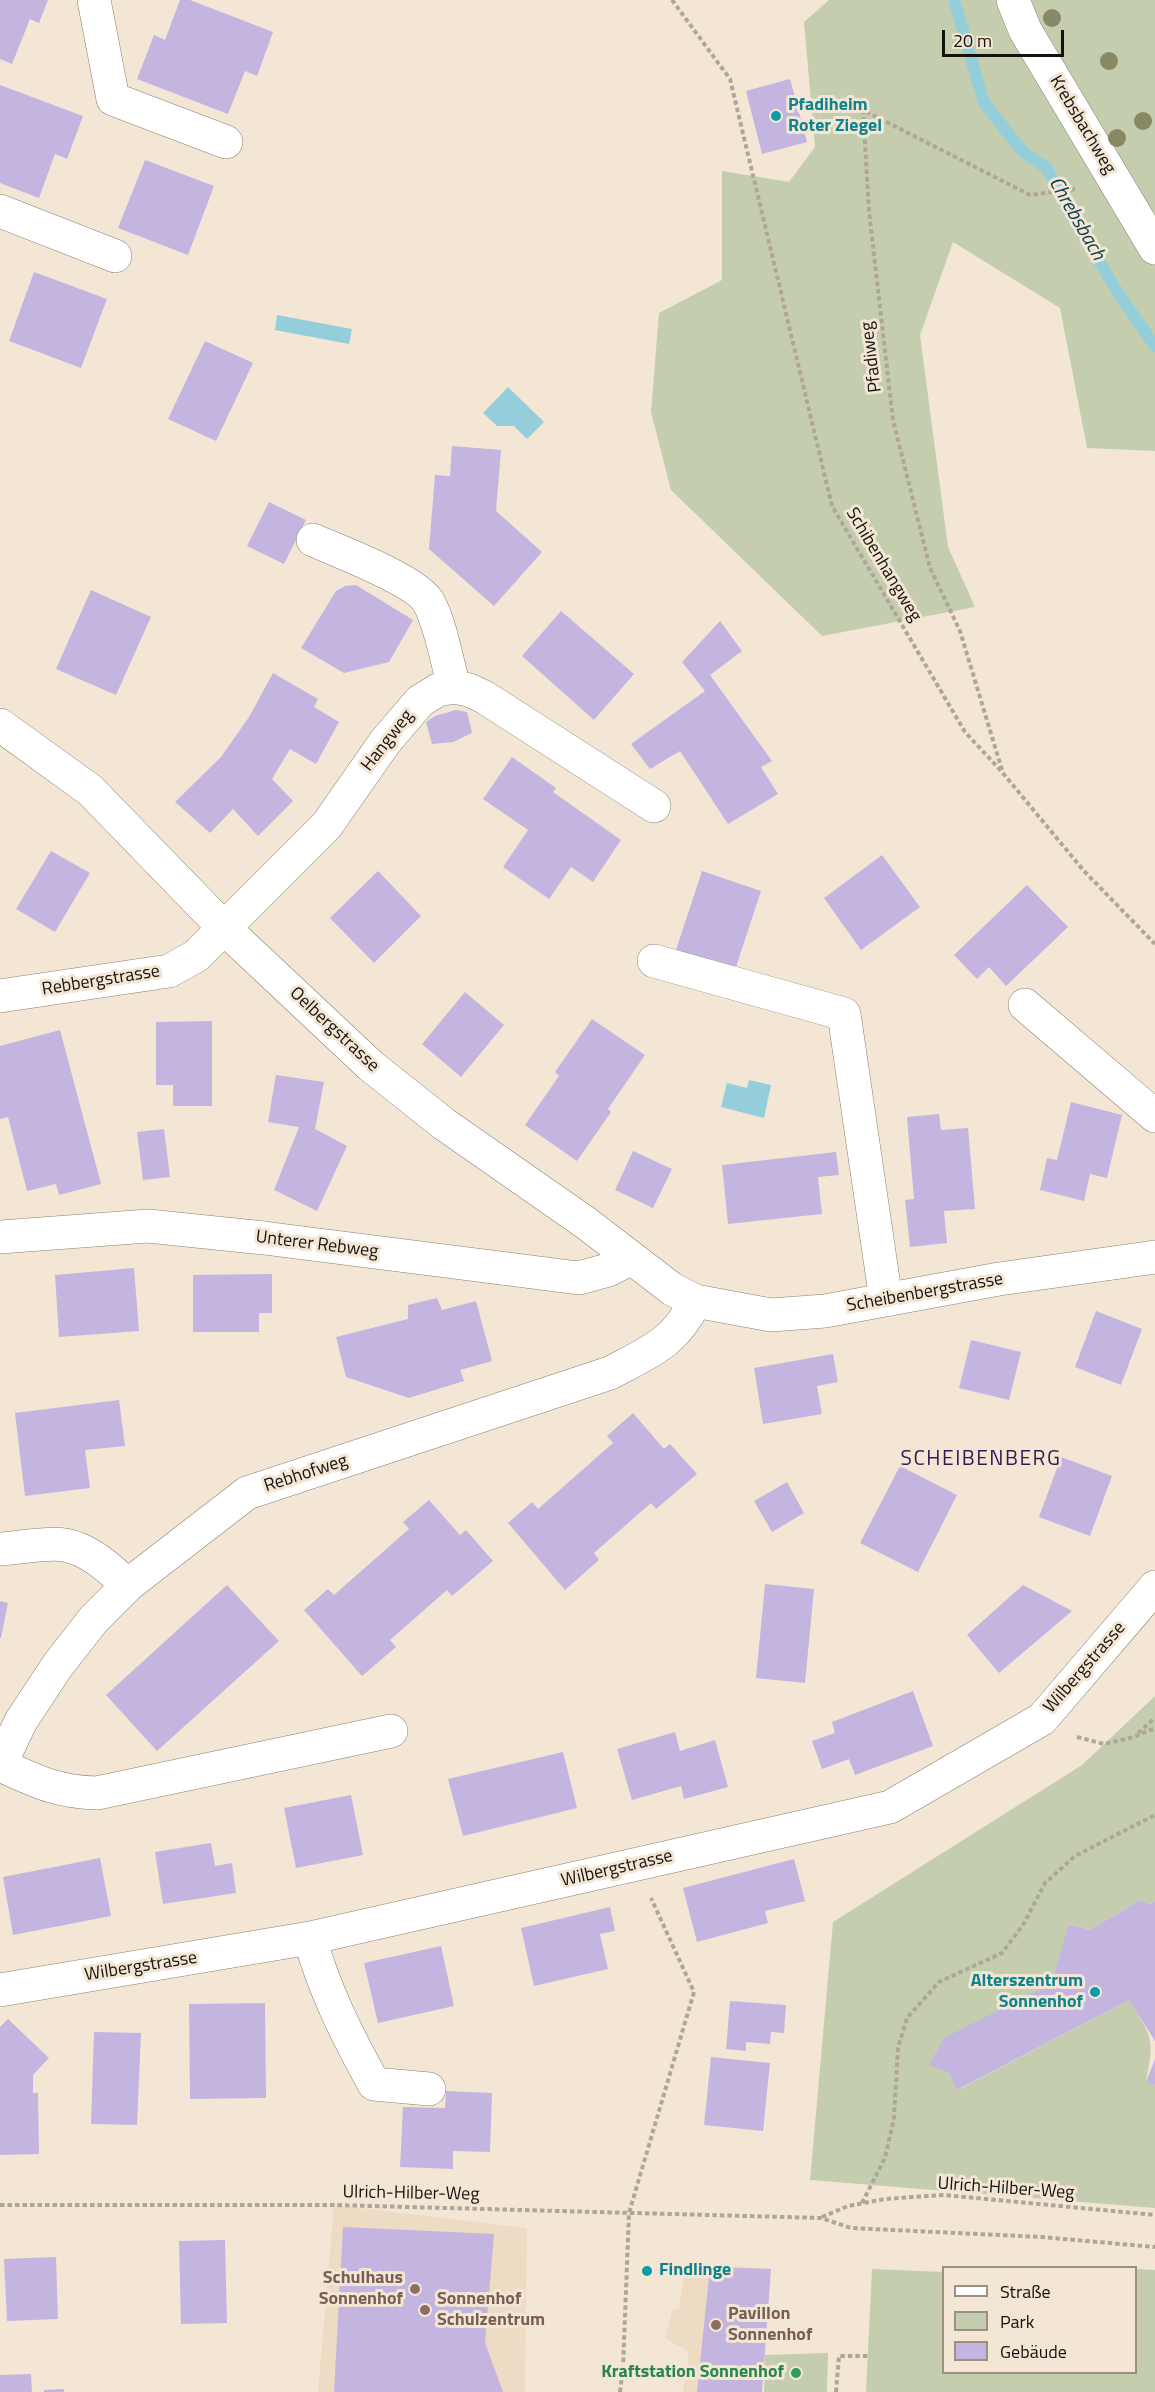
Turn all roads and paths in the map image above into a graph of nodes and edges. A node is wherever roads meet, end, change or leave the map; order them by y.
1 (94, 0) edge
2 (672, 0) edge
3 (1013, 0) edge
4 (226, 142) dead end
5 (1077, 189) dead end
6 (0, 211) edge
7 (1155, 248) edge
8 (115, 256) dead end
9 (313, 540) dead end
10 (454, 687) junction
11 (0, 725) edge
12 (1002, 772) junction
13 (654, 806) dead end
14 (224, 928) junction
15 (1155, 944) edge
16 (654, 961) dead end
17 (0, 996) edge
18 (1025, 1005) dead end
19 (1155, 1116) edge
20 (0, 1237) edge
21 (1155, 1257) edge
22 (630, 1259) junction
23 (886, 1300) junction
24 (695, 1301) junction
25 (0, 1549) edge
26 (128, 1584) junction
27 (1155, 1587) edge
28 (1155, 1718) edge
29 (1042, 1719) junction
30 (1155, 1728) edge
31 (391, 1731) dead end
32 (1134, 1737) junction
33 (0, 1765) edge
34 (1155, 1815) edge
35 (636, 1865) junction
36 (310, 1938) junction
37 (0, 1990) edge
38 (429, 2090) dead end
39 (862, 2203) junction
40 (0, 2205) edge
41 (629, 2213) junction
42 (1155, 2215) edge
43 (821, 2218) junction
44 (1155, 2247) edge
45 (868, 2356) dead end
46 (620, 2392) edge
47 (836, 2392) edge

1 - 4 street
2 - 12 path, Schibenhangweg
3 - 7 street, Krebsbachweg
5 - 12 path, Pfadiweg
6 - 8 street
9 - 10 street
10 - 13 street
10 - 14 street, Hangweg
11 - 14 street, Oelbergstrasse
12 - 15 path, Schibenhangweg
14 - 17 street, Rebbergstrasse
14 - 22 street, Oelbergstrasse
16 - 23 street
18 - 19 street
20 - 22 street, Unterer Rebweg
21 - 23 street, Scheibenbergstrasse
22 - 24 street, Oelbergstrasse
23 - 24 street, Scheibenbergstrasse
24 - 26 street, Rebhofweg
25 - 26 street
26 - 33 street, Rebhofweg
27 - 29 street, Wilbergstrasse
28 - 32 path
29 - 32 path
29 - 35 street, Wilbergstrasse
30 - 32 path
31 - 33 street
34 - 39 path
35 - 36 street, Wilbergstrasse
35 - 41 path
36 - 37 street, Wilbergstrasse
36 - 38 street
39 - 42 path, Ulrich-Hilber-Weg
39 - 43 path, Ulrich-Hilber-Weg
40 - 41 path, Ulrich-Hilber-Weg
41 - 43 path, Ulrich-Hilber-Weg
41 - 46 path
43 - 44 path, Ulrich-Hilber-Weg
45 - 47 path

